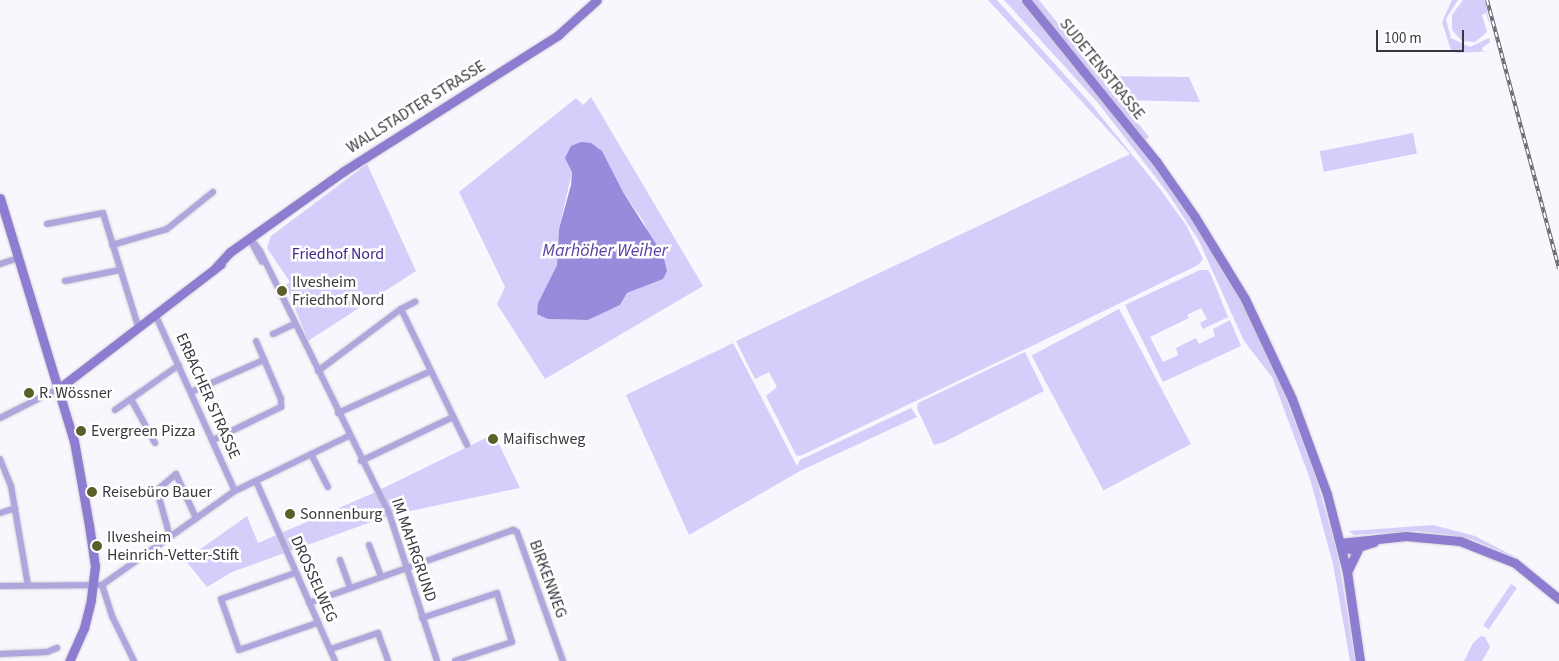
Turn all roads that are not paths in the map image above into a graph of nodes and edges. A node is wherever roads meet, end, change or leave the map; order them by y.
1 (597, 0) edge
2 (1026, 0) edge
3 (213, 192) dead end
4 (0, 198) edge
5 (47, 224) dead end
6 (251, 239) junction
7 (112, 245) junction
8 (19, 258) junction
9 (0, 264) edge
10 (120, 270) junction
11 (65, 280) dead end
12 (415, 302) dead end
13 (401, 309) junction
14 (155, 314) junction
15 (294, 324) junction
16 (138, 326) junction
17 (273, 334) dead end
18 (256, 341) dead end
19 (264, 360) junction
20 (179, 365) junction
21 (318, 371) junction
22 (431, 371) junction
23 (58, 389) junction
24 (191, 392) junction
25 (131, 399) junction
26 (115, 410) dead end
27 (338, 413) junction
28 (453, 417) junction
29 (0, 418) edge
30 (349, 436) junction
31 (213, 440) junction
32 (155, 443) dead end
33 (467, 445) dead end
34 (311, 454) junction
35 (0, 459) edge
36 (361, 461) junction
37 (256, 480) junction
38 (328, 487) dead end
39 (235, 491) junction
40 (15, 508) junction
41 (0, 513) edge
42 (196, 518) junction
43 (170, 537) junction
44 (1381, 539) junction
45 (369, 545) dead end
46 (1341, 545) junction
47 (1359, 547) junction
48 (340, 560) dead end
49 (405, 568) junction
50 (1347, 572) junction
51 (295, 573) junction
52 (381, 577) junction
53 (28, 585) junction
54 (98, 585) junction
55 (0, 586) edge
56 (350, 588) junction
57 (1559, 599) edge
58 (309, 602) junction
59 (422, 618) junction
60 (316, 623) junction
61 (57, 648) dead end
62 (331, 650) junction
63 (0, 654) edge
64 (69, 661) edge
65 (134, 661) edge
66 (335, 661) edge
67 (388, 661) edge
68 (437, 661) edge
69 (455, 661) edge
70 (563, 661) edge
71 (1360, 661) edge

1 - 6 main road, WALLSTADTER STRASSE
2 - 46 main road, SUDETENSTRASSE
3 - 7 street
4 - 8 main road
5 - 7 street
6 - 14 main road, WALLSTADTER STRASSE
6 - 15 street, IM MAHRGRUND
7 - 10 street
8 - 9 street
8 - 23 main road
10 - 11 street
10 - 16 street
12 - 13 street
13 - 21 street
13 - 22 street
14 - 16 main road, WALLSTADTER STRASSE
14 - 20 street, ERBACHER STRASSE
15 - 17 street
15 - 21 street, IM MAHRGRUND
16 - 23 main road, WALLSTADTER STRASSE
18 - 19 street
19 - 24 street
19 - 31 street
20 - 24 street, ERBACHER STRASSE
20 - 25 street
21 - 27 street, IM MAHRGRUND
22 - 27 street
22 - 28 street
23 - 29 street
23 - 54 main road
24 - 31 street, ERBACHER STRASSE
25 - 26 street
25 - 32 street
27 - 30 street, IM MAHRGRUND
28 - 33 street
28 - 36 street
30 - 34 street
30 - 36 street, IM MAHRGRUND
31 - 39 street, ERBACHER STRASSE
34 - 37 street
34 - 38 street
35 - 40 street
36 - 49 street, IM MAHRGRUND
37 - 39 street
37 - 51 street, DROSSELWEG
39 - 42 street
40 - 41 street
40 - 53 street
42 - 43 street
42 - 43 street
43 - 54 street
44 - 46 main road
44 - 47 main road
44 - 57 main road
45 - 52 street
46 - 47 main road
46 - 50 main road, SUDETENSTRASSE
47 - 50 main road
48 - 56 street
49 - 52 street
49 - 59 street, IM MAHRGRUND
49 - 70 street, BIRKENWEG
50 - 71 main road, SUDETENSTRASSE
51 - 58 street, DROSSELWEG
51 - 60 street
52 - 56 street
53 - 54 street
53 - 55 street
54 - 64 main road
54 - 65 street
56 - 58 street
58 - 60 street, DROSSELWEG
59 - 68 street, IM MAHRGRUND
59 - 69 street
60 - 62 street, DROSSELWEG
61 - 63 street
62 - 66 street, DROSSELWEG
62 - 67 street

